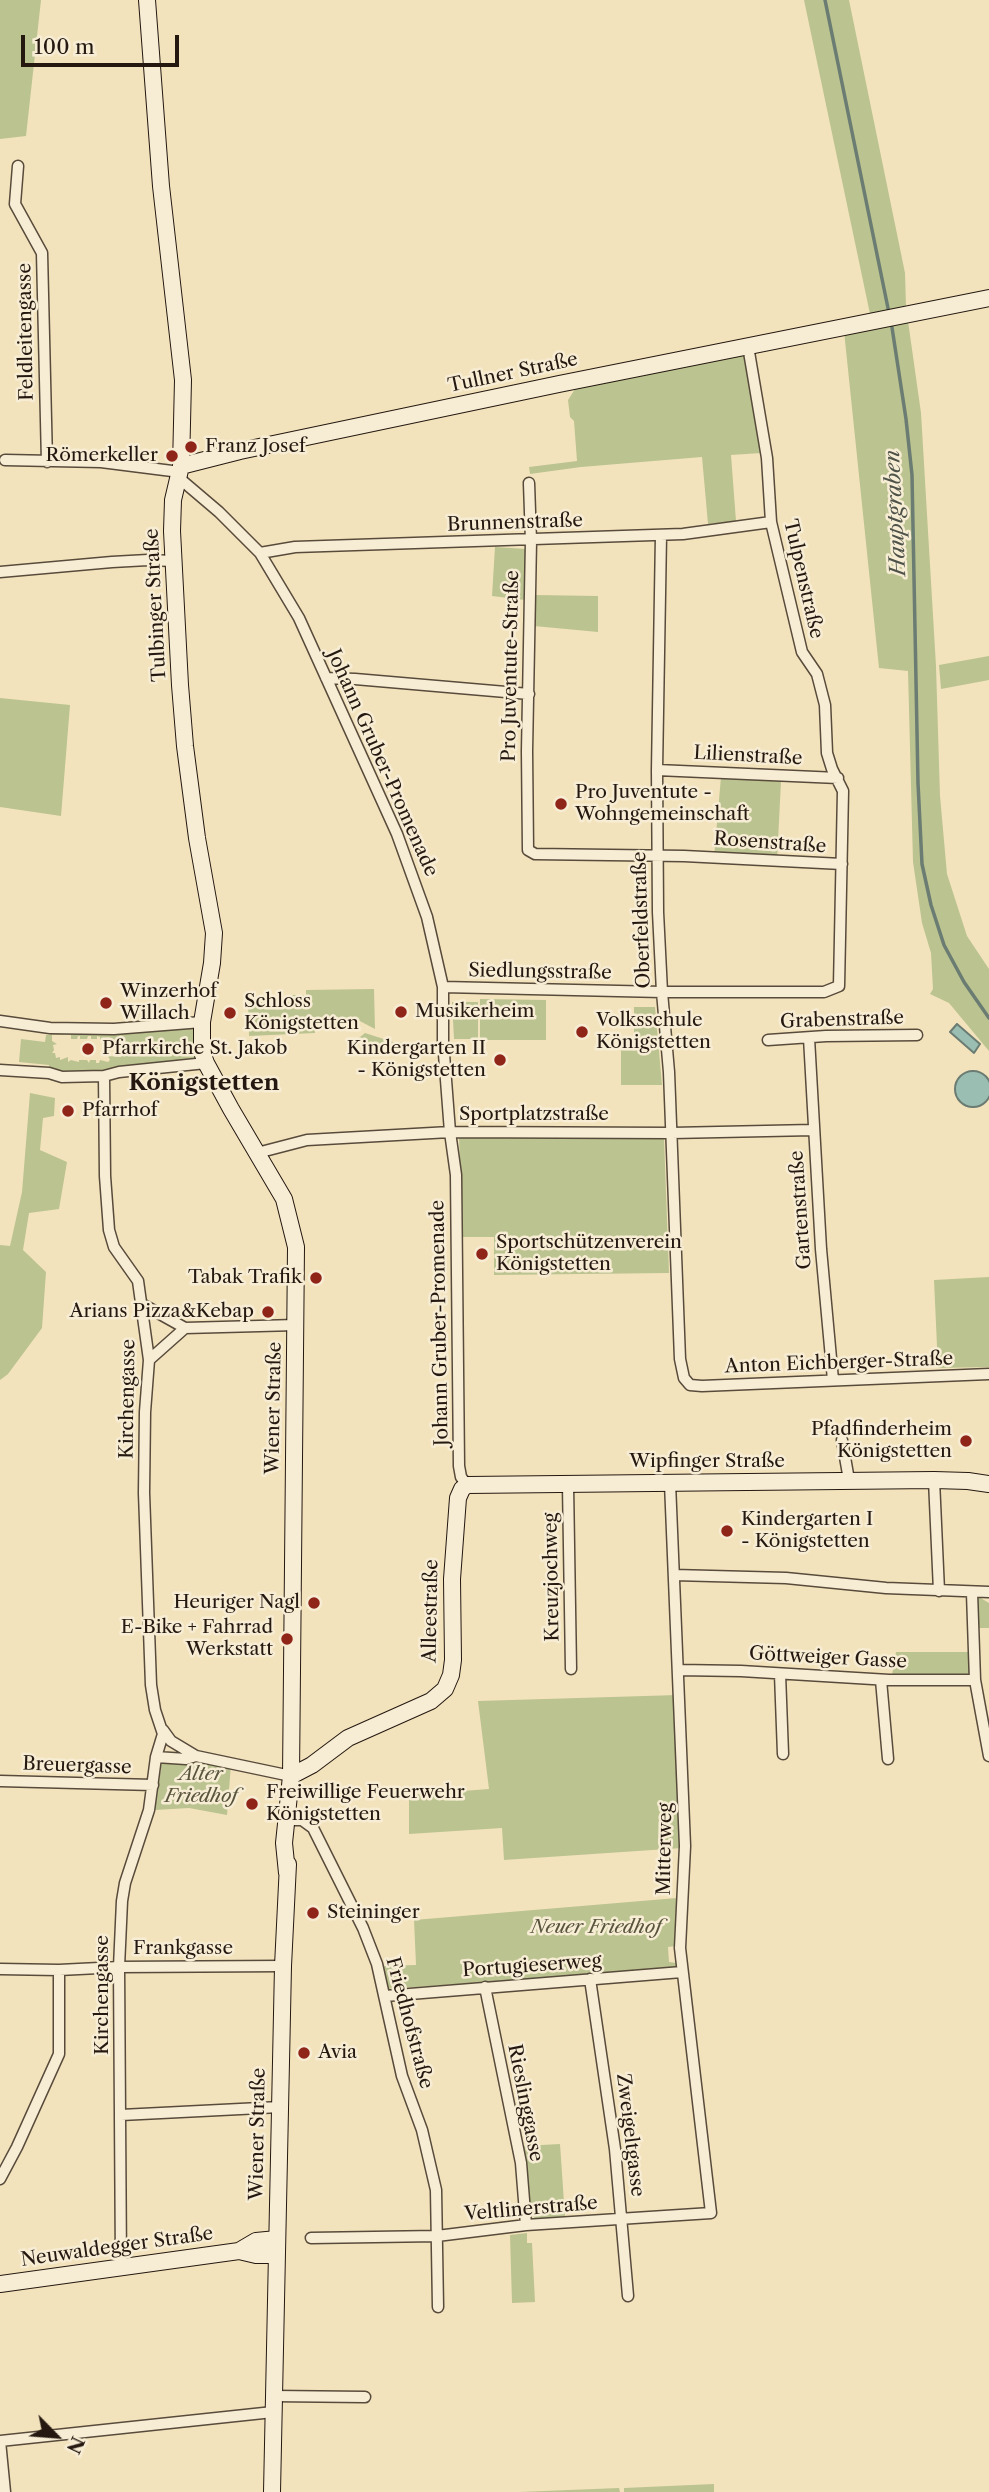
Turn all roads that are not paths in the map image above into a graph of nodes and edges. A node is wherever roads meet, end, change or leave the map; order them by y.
1 (147, 0) edge
2 (18, 166) dead end
3 (989, 298) edge
4 (748, 346) junction
5 (5, 460) dead end
6 (47, 462) junction
7 (180, 472) junction
8 (529, 483) dead end
9 (771, 522) junction
10 (661, 535) junction
11 (531, 541) junction
12 (260, 552) junction
13 (174, 561) junction
14 (0, 572) edge
15 (326, 678) junction
16 (529, 694) junction
17 (657, 770) junction
18 (838, 778) junction
19 (528, 850) joint
20 (656, 856) junction
21 (842, 864) junction
22 (840, 980) joint
23 (443, 988) junction
24 (662, 992) junction
25 (0, 1021) edge
26 (202, 1022) junction
27 (917, 1035) dead end
28 (809, 1038) junction
29 (768, 1040) dead end
30 (205, 1063) junction
31 (0, 1069) edge
32 (104, 1076) junction
33 (813, 1130) junction
34 (450, 1132) junction
35 (671, 1133) junction
36 (257, 1153) junction
37 (142, 1304) junction
38 (296, 1325) junction
39 (185, 1328) junction
40 (149, 1360) junction
41 (989, 1374) edge
42 (833, 1380) junction
43 (690, 1385) joint
44 (842, 1440) dead end
45 (849, 1480) junction
46 (934, 1480) junction
47 (670, 1483) junction
48 (989, 1484) edge
49 (467, 1485) junction
50 (568, 1485) junction
51 (674, 1575) junction
52 (939, 1591) junction
53 (989, 1592) edge
54 (972, 1593) junction
55 (571, 1669) dead end
56 (678, 1670) junction
57 (779, 1674) junction
58 (881, 1680) junction
59 (975, 1680) junction
60 (163, 1730) junction
61 (783, 1754) dead end
62 (196, 1756) junction
63 (989, 1756) edge
64 (156, 1757) junction
65 (888, 1759) dead end
66 (292, 1776) junction
67 (0, 1781) edge
68 (153, 1786) junction
69 (291, 1820) junction
70 (283, 1966) junction
71 (119, 1967) junction
72 (0, 1969) edge
73 (59, 1970) junction
74 (682, 1972) junction
75 (590, 1979) junction
76 (485, 1987) junction
77 (385, 1996) junction
78 (280, 2107) junction
79 (121, 2115) junction
80 (0, 2179) edge
81 (711, 2213) joint
82 (623, 2219) junction
83 (526, 2225) junction
84 (437, 2236) junction
85 (311, 2238) dead end
86 (277, 2247) junction
87 (121, 2266) junction
88 (0, 2284) edge
89 (628, 2296) dead end
90 (438, 2307) dead end
91 (365, 2397) dead end
92 (273, 2404) junction
93 (0, 2441) edge
94 (5, 2492) edge
95 (272, 2492) edge

1 - 7 main road, Tulbinger Straße
2 - 6 street, Feldleitengasse
3 - 4 main road, Tullner Straße
4 - 7 main road, Tullner Straße
4 - 9 street, Tulpenstraße
5 - 6 street
6 - 7 street
7 - 12 street, Johann Gruber-Promenade
7 - 13 main road, Tulbinger Straße
8 - 11 street, Pro Juventute-Straße
9 - 10 street, Brunnenstraße
9 - 18 street, Tulpenstraße
10 - 11 street, Brunnenstraße
10 - 17 street, Oberfeldstraße
11 - 12 street, Brunnenstraße
11 - 16 street, Pro Juventute-Straße
12 - 15 street, Johann Gruber-Promenade
13 - 14 street
13 - 26 main road, Tulbinger Straße
15 - 16 street
15 - 23 street, Johann Gruber-Promenade
16 - 19 street, Pro Juventute-Straße
17 - 18 street, Lilienstraße
17 - 20 street, Oberfeldstraße
18 - 21 street, Tulpenstraße
19 - 20 street, Rosenstraße
20 - 21 street, Rosenstraße
20 - 24 street, Oberfeldstraße
21 - 22 street, Tulpenstraße
22 - 24 street, Siedlungsstraße
23 - 24 street, Siedlungsstraße
23 - 34 street, Johann Gruber-Promenade
24 - 35 street, Oberfeldstraße
25 - 26 street
26 - 30 main road, Tulbinger Straße
27 - 28 street, Grabenstraße
28 - 29 street, Grabenstraße
28 - 33 street, Gartenstraße
30 - 32 street
30 - 36 main road, Wiener Straße
31 - 32 street
32 - 37 street, Kirchengasse
33 - 35 street, Sportplatzstraße
33 - 42 street, Gartenstraße
34 - 35 street, Sportplatzstraße
34 - 36 street, Sportplatzstraße
34 - 49 street, Johann Gruber-Promenade
35 - 43 street, Oberfeldstraße
36 - 38 main road, Wiener Straße
37 - 39 street
37 - 40 street, Kirchengasse
38 - 39 street
38 - 66 main road, Wiener Straße
39 - 40 street
40 - 60 street, Kirchengasse
41 - 42 street, Anton Eichberger-Straße
42 - 43 street, Anton Eichberger-Straße
44 - 45 street
45 - 46 main road, Wipfinger Straße
45 - 47 main road, Wipfinger Straße
46 - 48 main road, Wipfinger Straße
46 - 52 street
47 - 50 main road, Wipfinger Straße
47 - 51 street, Mitterweg
49 - 50 main road, Wipfinger Straße
49 - 66 main road, Alleestraße
50 - 55 street, Kreuzjochweg
51 - 52 street
51 - 56 street, Mitterweg
52 - 54 street
53 - 54 street
54 - 59 street
56 - 57 street, Göttweiger Gasse
56 - 74 street, Mitterweg
57 - 58 street, Göttweiger Gasse
57 - 61 street
58 - 59 street, Göttweiger Gasse
58 - 65 street
59 - 63 street
60 - 62 street
60 - 64 street, Kirchengasse
62 - 64 street
62 - 66 street
64 - 68 street, Kirchengasse
66 - 69 main road, Wiener Straße
67 - 68 street, Breuergasse
68 - 71 street, Kirchengasse
69 - 70 main road, Wiener Straße
69 - 77 street, Friedhofstraße
70 - 71 street, Frankgasse
70 - 78 main road, Wiener Straße
71 - 73 street, Frankgasse
71 - 79 street, Kirchengasse
72 - 73 street, Frankgasse
73 - 80 street
74 - 75 street, Portugieserweg
74 - 81 street, Mitterweg
75 - 76 street, Portugieserweg
75 - 82 street, Zweigeltgasse
76 - 77 street, Portugieserweg
76 - 83 street, Rieslinggasse
77 - 84 street, Friedhofstraße
78 - 79 street
78 - 86 main road, Wiener Straße
79 - 87 street, Kirchengasse
81 - 82 street, Veltlinerstraße
82 - 83 street, Veltlinerstraße
82 - 89 street, Zweigeltgasse
83 - 84 street, Veltlinerstraße
84 - 85 street, Veltlinerstraße
84 - 90 street, Friedhofstraße
86 - 87 main road, Neuwaldegger Straße
86 - 92 main road, Wiener Straße
87 - 88 main road, Neuwaldegger Straße
91 - 92 street
92 - 93 street
92 - 95 main road, Wiener Straße
93 - 94 street

